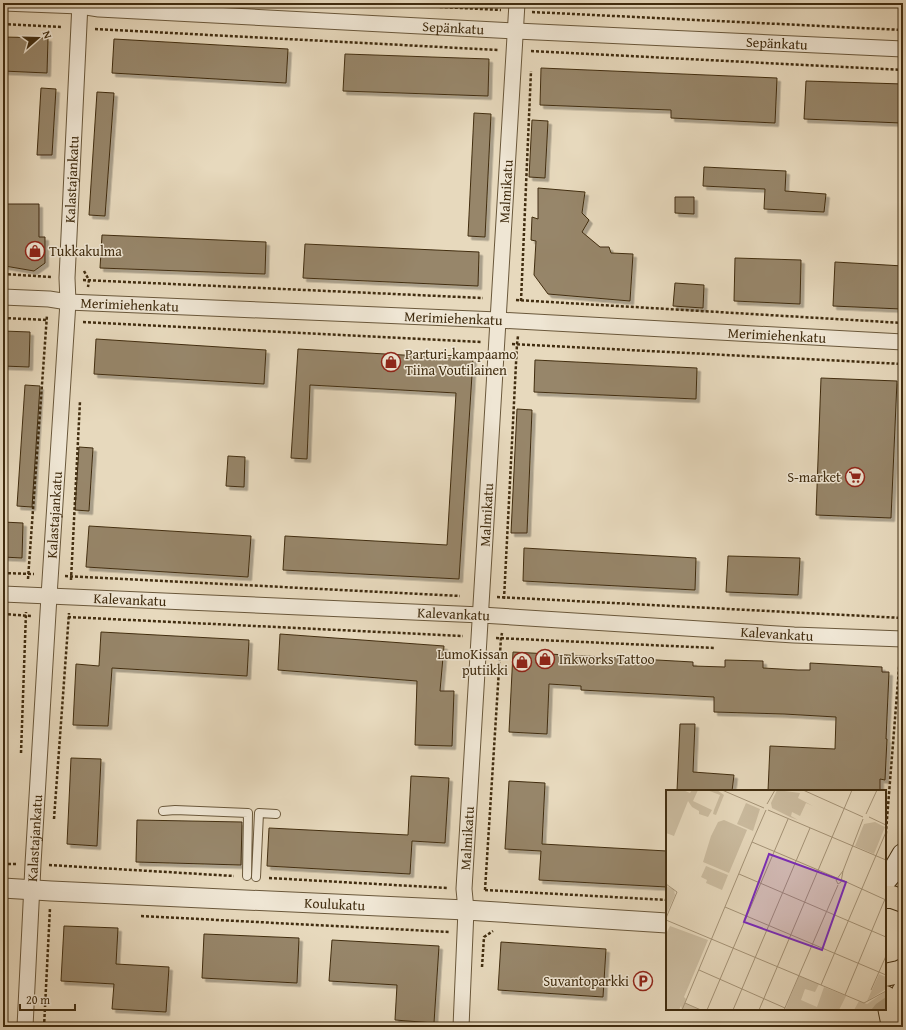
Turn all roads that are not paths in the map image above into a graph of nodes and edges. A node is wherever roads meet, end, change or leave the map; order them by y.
1 (3, 3) edge
2 (517, 3) edge
3 (80, 5) edge
4 (516, 31) junction
5 (903, 49) edge
6 (3, 297) edge
7 (68, 302) junction
8 (498, 320) junction
9 (903, 342) edge
10 (3, 594) edge
11 (49, 596) junction
12 (481, 615) junction
13 (902, 639) edge
14 (162, 811) dead end
15 (276, 814) dead end
16 (903, 855) edge
17 (886, 879) edge
18 (16, 889) edge
19 (886, 897) edge
20 (903, 901) edge
21 (466, 910) junction
22 (666, 922) edge
23 (903, 970) edge
24 (886, 974) edge
25 (903, 992) edge
26 (886, 999) edge
27 (903, 1019) edge
28 (25, 1027) edge
29 (461, 1027) edge
30 (893, 1027) edge

1 - 3 street, Sepänkatu
2 - 4 street, Malmikatu
3 - 4 street, Sepänkatu
3 - 7 street, Kalastajankatu
4 - 5 street, Sepänkatu
4 - 8 street, Malmikatu
6 - 7 street, Merimiehenkatu
7 - 8 street, Merimiehenkatu
7 - 11 street, Kalastajankatu
8 - 9 street, Merimiehenkatu
8 - 12 street, Malmikatu
10 - 11 street, Kalevankatu
11 - 12 street, Kalevankatu
11 - 18 street, Kalastajankatu
12 - 13 street, Kalevankatu
12 - 21 street, Malmikatu
14 - 15 lane
16 - 17 main road
18 - 21 street, Koulukatu
18 - 28 street, Kalastajankatu
19 - 20 main road
21 - 22 street, Koulukatu
21 - 29 street, Malmikatu
23 - 24 main road
25 - 27 main road
26 - 30 main road

